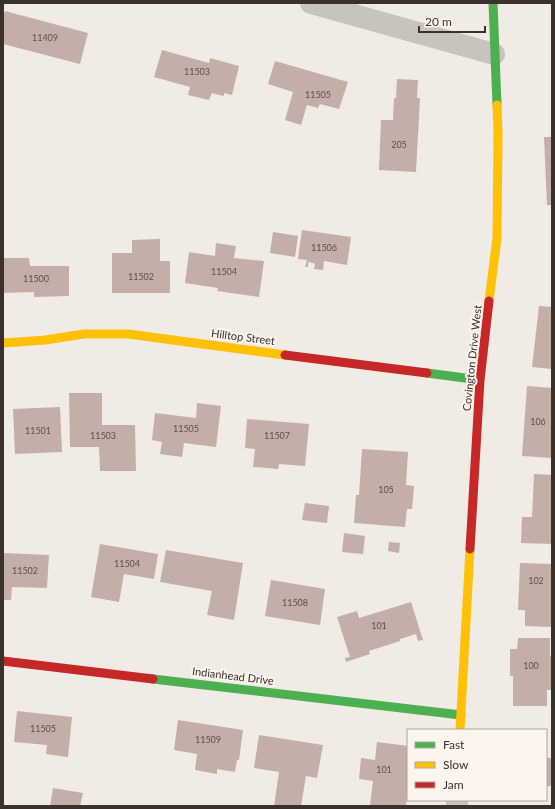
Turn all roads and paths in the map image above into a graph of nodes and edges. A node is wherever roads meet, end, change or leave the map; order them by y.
1 (311, 3) edge
2 (493, 3) edge
3 (494, 54) junction
4 (3, 343) edge
5 (480, 380) junction
6 (3, 661) edge
7 (461, 715) junction
8 (460, 729) edge

1 - 3 street
2 - 3 street, Covington Drive West
3 - 5 street, Covington Drive West
4 - 5 street, Hilltop Street
5 - 7 street, Covington Drive West
6 - 7 street, Indianhead Drive
7 - 8 street, Covington Drive West

